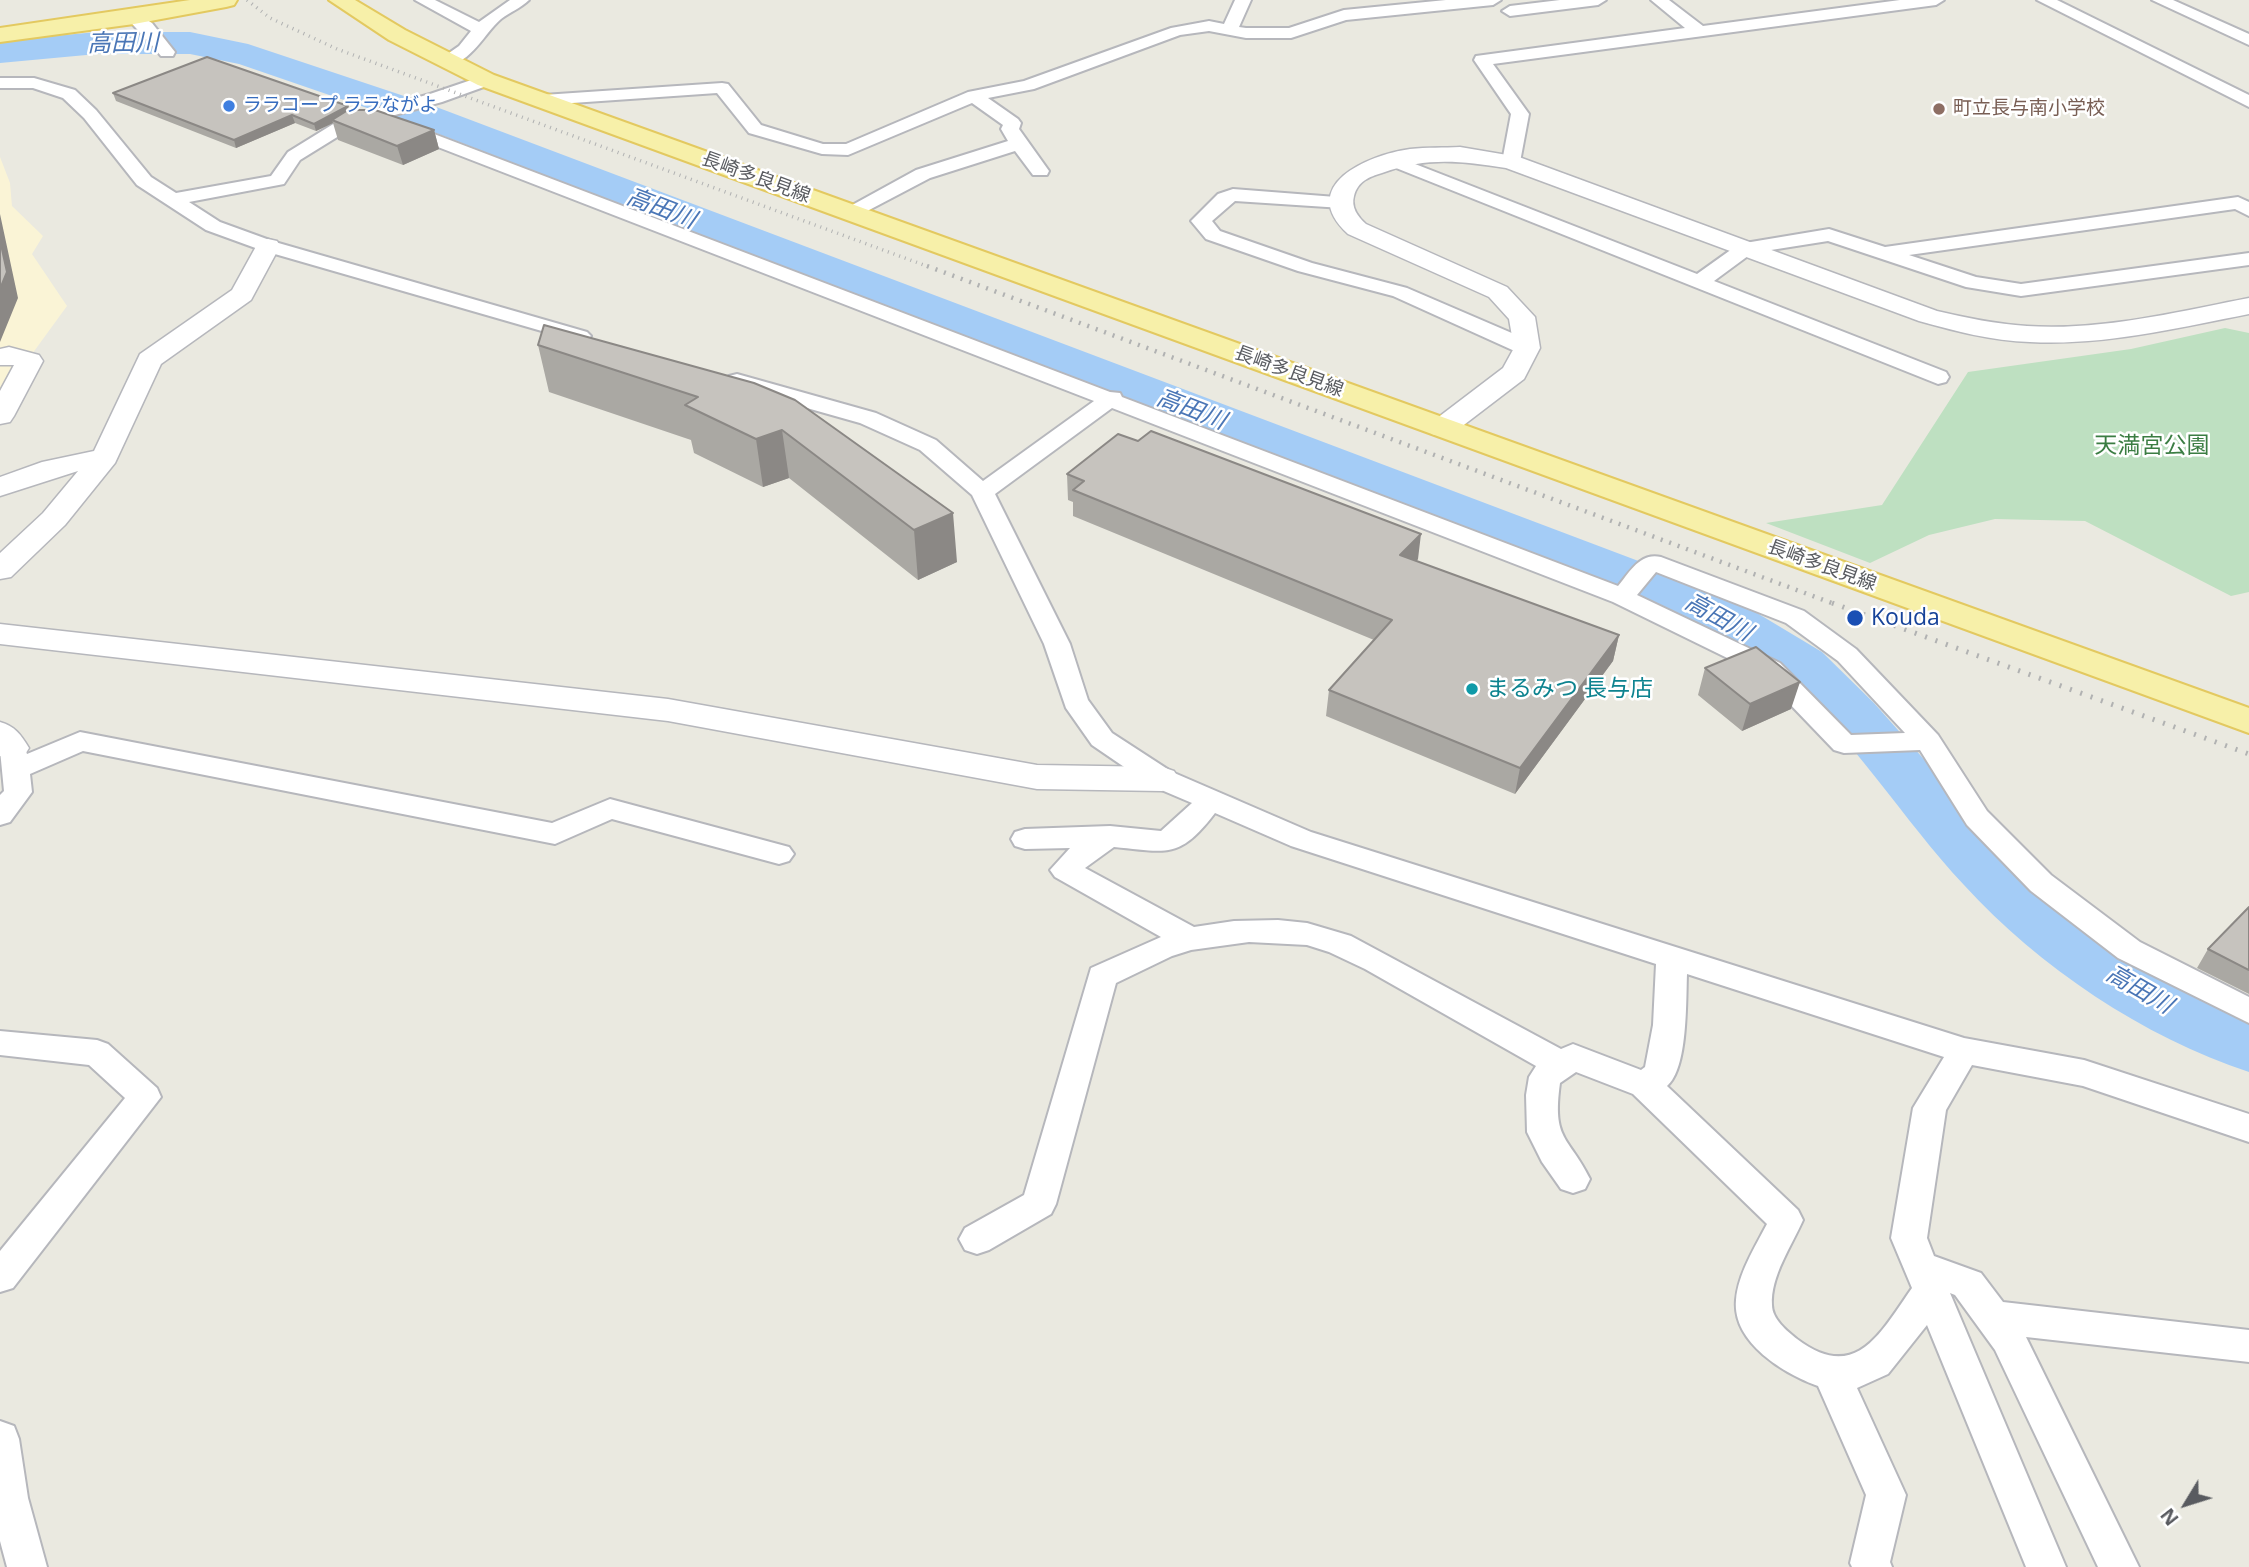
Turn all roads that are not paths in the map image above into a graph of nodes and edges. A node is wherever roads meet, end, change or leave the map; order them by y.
1 (226, 0) edge
2 (340, 0) edge
3 (423, 0) edge
4 (521, 0) edge
5 (1243, 0) edge
6 (1493, 0) edge
7 (1598, 0) edge
8 (1659, 0) edge
9 (2045, 0) edge
10 (2162, 0) edge
11 (1928, 1) edge
12 (1508, 6) edge
13 (134, 17) junction
14 (481, 29) junction
15 (1230, 30) junction
16 (1699, 31) junction
17 (0, 34) edge
18 (2249, 40) edge
19 (1522, 43) junction
20 (167, 51) dead end
21 (447, 60) junction
22 (486, 80) junction
23 (0, 83) edge
24 (974, 96) junction
25 (543, 100) junction
26 (2249, 102) edge
27 (359, 119) junction
28 (1019, 144) junction
29 (1392, 160) junction
30 (1511, 162) junction
31 (1040, 171) dead end
32 (170, 200) junction
33 (1342, 202) junction
34 (2249, 210) edge
35 (852, 213) junction
36 (268, 246) junction
37 (1746, 248) junction
38 (1882, 253) junction
39 (2249, 259) edge
40 (1699, 282) junction
41 (2249, 306) edge
42 (601, 342) edge
43 (1527, 348) junction
44 (0, 357) edge
45 (721, 376) edge
46 (1938, 377) dead end
47 (1112, 398) junction
48 (0, 416) edge
49 (1441, 428) junction
50 (105, 457) junction
51 (0, 487) edge
52 (982, 492) junction
53 (0, 570) edge
54 (1622, 597) junction
55 (0, 634) edge
56 (2249, 721) edge
57 (1928, 741) junction
58 (9, 750) edge
59 (1162, 779) junction
60 (1211, 798) junction
61 (0, 815) edge
62 (1110, 836) junction
63 (1025, 839) dead end
64 (779, 854) dead end
65 (1191, 939) junction
66 (1672, 958) junction
67 (2249, 1011) edge
68 (0, 1043) edge
69 (1964, 1051) junction
70 (1563, 1065) junction
71 (1646, 1085) junction
72 (2249, 1128) edge
73 (1573, 1179) dead end
74 (977, 1240) dead end
75 (0, 1277) edge
76 (1926, 1278) junction
77 (1993, 1317) junction
78 (2249, 1346) edge
79 (1832, 1374) junction
80 (0, 1439) edge
81 (27, 1567) edge
82 (1872, 1567) edge
83 (2046, 1567) edge
84 (2119, 1567) edge

1 - 13 main road
2 - 21 main road, 長崎多良見線
3 - 14 street
4 - 14 street
5 - 15 street
6 - 15 street
7 - 12 street
8 - 16 street
9 - 26 street
10 - 18 street
11 - 16 street
12 - 19 street
13 - 17 main road
13 - 20 street
14 - 21 street
15 - 24 street
16 - 19 street
19 - 30 street
21 - 22 main road, 長崎多良見線
22 - 25 main road, 長崎多良見線
22 - 27 street
23 - 32 street
24 - 25 street
24 - 28 street
25 - 35 main road, 長崎多良見線
27 - 32 street
27 - 47 street
28 - 31 street
28 - 35 street
29 - 30 street
29 - 33 street
29 - 40 street
30 - 37 street
32 - 36 street
33 - 43 street
33 - 43 street
34 - 38 street
35 - 49 main road, 長崎多良見線
36 - 42 street
36 - 50 street
37 - 38 street
37 - 40 street
37 - 41 street
38 - 39 street
40 - 46 street
43 - 49 street
44 - 48 street
45 - 52 street
47 - 52 street
47 - 54 street
49 - 56 main road, 長崎多良見線
50 - 51 street
50 - 53 street
52 - 59 street
54 - 57 street
54 - 57 street
55 - 59 street
57 - 67 street
58 - 61 street
58 - 64 street
59 - 60 street
60 - 62 street
60 - 66 street
62 - 63 street
62 - 65 street
65 - 70 street
65 - 74 street
66 - 69 street
66 - 71 street
68 - 75 street
69 - 72 street
69 - 76 street
70 - 71 street
70 - 73 street
71 - 79 street
76 - 77 street
76 - 79 street
76 - 83 street
77 - 78 street
77 - 84 street
79 - 82 street
80 - 81 street

